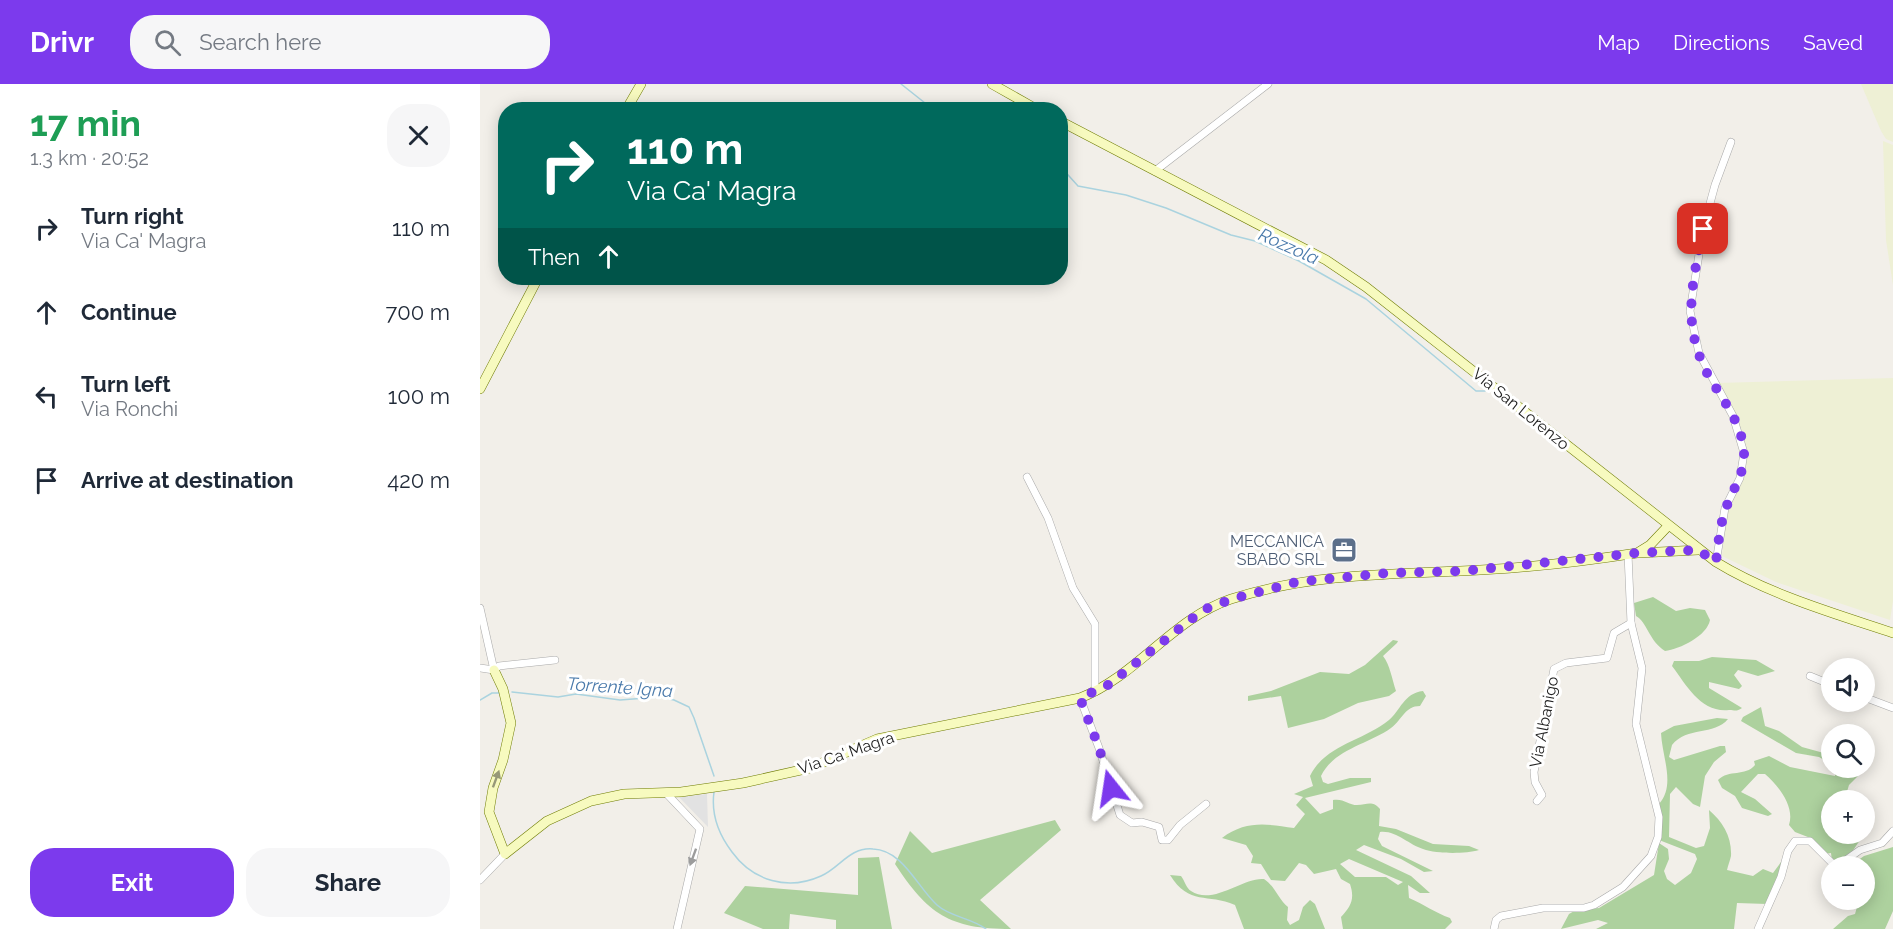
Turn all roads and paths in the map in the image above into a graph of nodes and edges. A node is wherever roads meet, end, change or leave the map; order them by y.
1 (641, 84) edge
2 (993, 84) edge
3 (1268, 84) edge
4 (631, 102) edge
5 (1024, 102) edge
6 (1068, 125) edge
7 (1731, 142) dead end
8 (1155, 171) junction
9 (534, 285) edge
10 (480, 389) edge
11 (1026, 477) dead end
12 (1668, 526) junction
13 (1676, 532) junction
14 (1698, 550) junction
15 (1660, 552) junction
16 (1633, 553) junction
17 (1716, 562) junction
18 (480, 608) edge
19 (1631, 623) junction
20 (1893, 633) edge
21 (555, 660) dead end
22 (480, 668) edge
23 (495, 670) junction
24 (1810, 676) dead end
25 (1821, 680) edge
26 (1095, 692) junction
27 (1080, 698) junction
28 (1875, 701) edge
29 (1893, 708) edge
30 (666, 793) junction
31 (1537, 801) dead end
32 (1206, 804) dead end
33 (1893, 831) edge
34 (505, 854) junction
35 (480, 880) edge
36 (677, 929) edge
37 (1494, 929) edge
38 (1758, 929) edge

1 - 4 street
2 - 5 street
3 - 8 street
6 - 8 street, Via San Lorenzo
7 - 17 street
8 - 12 street, Via San Lorenzo
9 - 10 street
11 - 26 street
12 - 13 street, Via San Lorenzo
12 - 16 street
13 - 14 street, Via San Lorenzo
13 - 15 street
14 - 15 street, Via Ca' Magra
14 - 17 street, Via San Lorenzo
15 - 16 street, Via Ca' Magra
16 - 19 street
16 - 26 street, Via Ca' Magra
17 - 20 street, Via San Lorenzo
18 - 23 street
19 - 31 street, Via Albanigo
19 - 37 street
21 - 23 street
22 - 23 street
34 -> 23 street
24 - 25 street
26 - 27 street, Via Ca' Magra
27 - 30 street, Via Ca' Magra
27 - 32 street
28 - 29 street
30 - 34 street, Via Ca' Magra
30 -> 36 street
33 - 38 street
34 - 35 street

